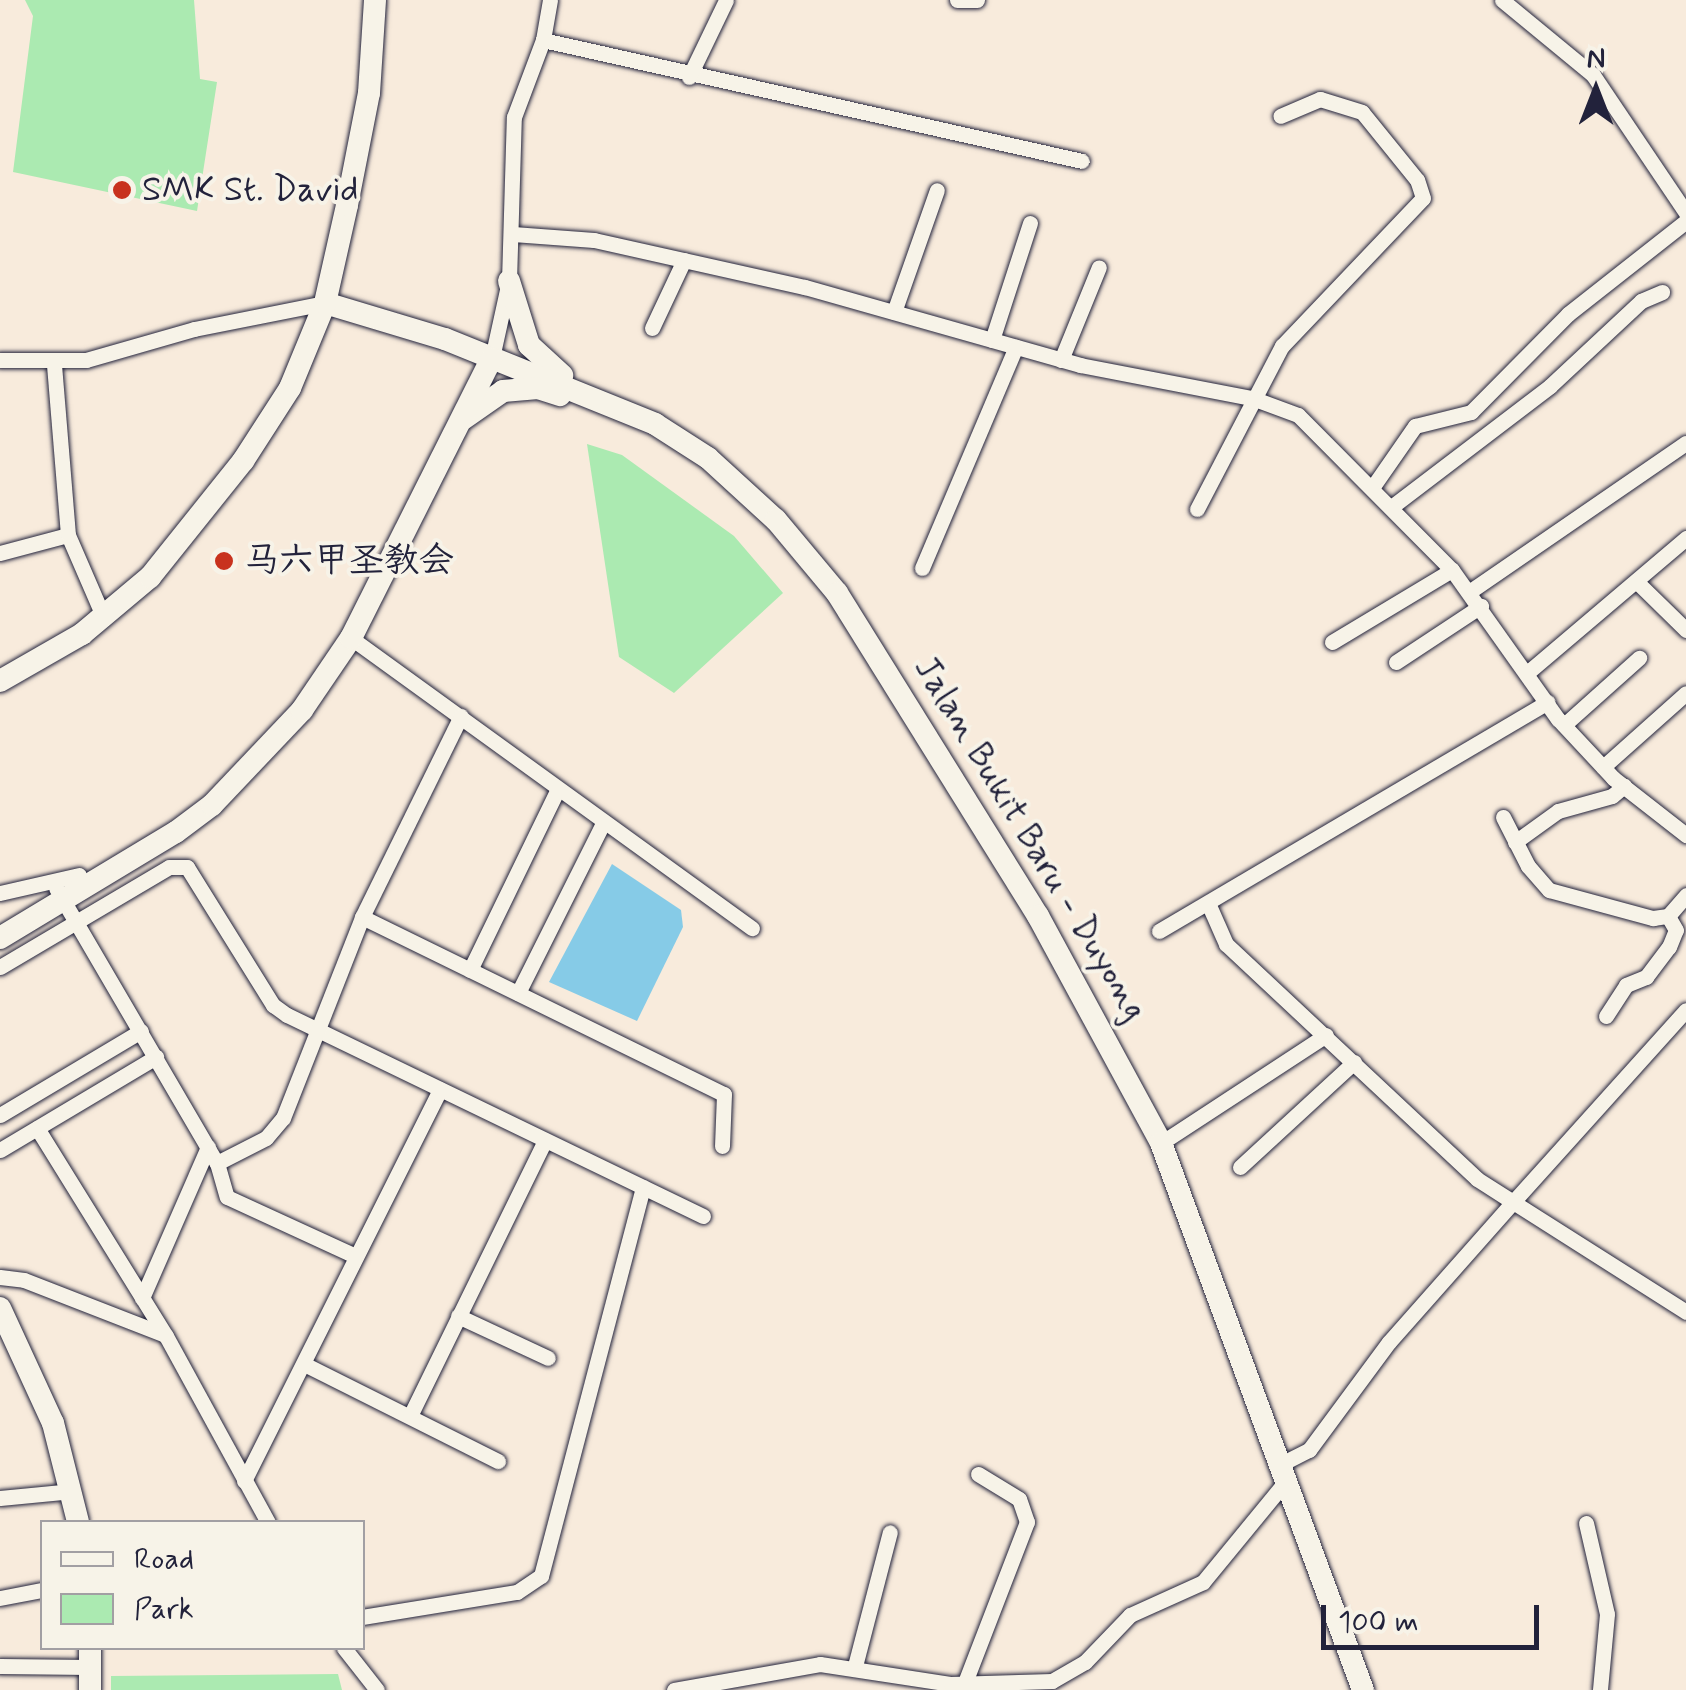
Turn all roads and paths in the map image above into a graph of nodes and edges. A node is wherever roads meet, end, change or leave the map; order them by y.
1 (376, 0) edge
2 (550, 0) edge
3 (726, 0) edge
4 (958, 0) edge
5 (976, 0) edge
6 (1502, 0) edge
7 (543, 40) junction
8 (689, 77) junction
9 (1280, 116) dead end
10 (1082, 161) dead end
11 (937, 190) dead end
12 (1686, 213) edge
13 (1686, 221) edge
14 (1030, 223) dead end
15 (513, 234) junction
16 (684, 260) junction
17 (1099, 268) dead end
18 (509, 281) junction
19 (1662, 292) dead end
20 (326, 304) junction
21 (894, 312) junction
22 (652, 328) dead end
23 (992, 340) junction
24 (1016, 347) junction
25 (492, 358) junction
26 (0, 360) edge
27 (1061, 360) junction
28 (54, 363) junction
29 (581, 390) junction
30 (1252, 398) junction
31 (655, 424) junction
32 (450, 432) junction
33 (1686, 444) edge
34 (1374, 485) junction
35 (1394, 505) junction
36 (1197, 509) dead end
37 (68, 536) junction
38 (1686, 538) edge
39 (0, 554) edge
40 (922, 568) dead end
41 (1452, 570) junction
42 (1639, 584) junction
43 (1469, 592) junction
44 (1482, 606) junction
45 (103, 616) junction
46 (1686, 630) edge
47 (351, 638) junction
48 (1332, 642) dead end
49 (1639, 658) dead end
50 (1396, 662) dead end
51 (1527, 673) junction
52 (0, 681) edge
53 (1686, 693) edge
54 (1547, 702) junction
55 (461, 716) junction
56 (1564, 725) junction
57 (264, 750) junction
58 (1604, 767) junction
59 (1624, 786) junction
60 (558, 791) junction
61 (1503, 817) dead end
62 (603, 823) junction
63 (1685, 833) edge
64 (1515, 842) junction
65 (79, 874) junction
66 (0, 893) edge
67 (60, 894) junction
68 (1686, 895) edge
69 (1208, 903) junction
70 (1668, 916) junction
71 (362, 917) junction
72 (0, 921) edge
73 (78, 922) junction
74 (752, 928) dead end
75 (1159, 931) dead end
76 (0, 938) edge
77 (0, 968) edge
78 (470, 970) junction
79 (518, 993) junction
80 (1686, 1010) edge
81 (1606, 1016) dead end
82 (314, 1028) junction
83 (141, 1031) junction
84 (1326, 1035) junction
85 (156, 1058) junction
86 (1354, 1062) junction
87 (440, 1089) junction
88 (0, 1115) edge
89 (37, 1128) junction
90 (545, 1140) junction
91 (1160, 1143) junction
92 (722, 1146) dead end
93 (208, 1147) junction
94 (0, 1150) edge
95 (217, 1163) junction
96 (1240, 1166) dead end
97 (643, 1187) junction
98 (1513, 1202) junction
99 (703, 1216) dead end
100 (355, 1256) junction
101 (0, 1277) edge
102 (142, 1298) junction
103 (0, 1308) edge
104 (1686, 1312) edge
105 (458, 1316) junction
106 (166, 1336) junction
107 (548, 1358) dead end
108 (304, 1364) junction
109 (410, 1416) junction
110 (498, 1461) dead end
111 (1282, 1473) junction
112 (978, 1474) dead end
113 (244, 1481) junction
114 (74, 1491) junction
115 (0, 1498) edge
116 (78, 1520) edge
117 (267, 1520) edge
118 (1586, 1523) dead end
119 (890, 1532) dead end
120 (40, 1590) edge
121 (0, 1598) edge
122 (365, 1617) edge
123 (346, 1650) edge
124 (0, 1666) edge
125 (856, 1666) junction
126 (90, 1668) edge
127 (964, 1685) junction
128 (377, 1690) edge
129 (674, 1690) edge
130 (1363, 1690) edge
131 (1600, 1690) edge

1 - 20 main road
2 - 7 street
3 - 8 street
4 - 5 street
6 - 12 street
7 - 8 street
7 - 15 street
8 - 10 street
9 - 30 street
11 - 21 street
13 - 34 street
14 - 23 street
15 - 16 street
15 - 18 street
16 - 21 street
16 - 22 street
17 - 27 street
18 - 25 street
18 - 29 main road
19 - 35 street
20 - 25 main road, Jalan Bukit Baru - Duyong
20 - 28 street
20 - 45 main road
21 - 23 street
23 - 24 street
24 - 27 street
24 - 40 street
25 - 29 main road, Jalan Bukit Baru - Duyong
25 - 32 main road
26 - 28 street
27 - 30 street
28 - 37 street
29 - 31 main road, Jalan Bukit Baru - Duyong
30 - 34 street
30 - 36 street
31 - 32 main road
31 - 91 main road, Jalan Bukit Baru - Duyong
32 - 47 main road
33 - 43 street
34 - 35 street
35 - 41 street
37 - 39 street
37 - 45 street
38 - 42 street
41 - 43 street
41 - 48 street
42 - 46 street
42 - 51 street
43 - 44 street
44 - 50 street
44 - 51 street
45 - 52 main road
47 - 55 street
47 - 57 main road
49 - 56 street
51 - 54 street
53 - 58 street
54 - 56 street
54 - 69 street
55 - 60 street
55 - 71 street
56 - 58 street
57 - 65 main road
57 - 67 main road
58 - 59 street
59 - 63 street
59 - 64 street
60 - 62 street
60 - 78 street
61 - 64 street
62 - 74 street
62 - 79 street
64 - 70 street
65 - 66 street
65 - 67 main road
67 - 72 main road
67 - 73 street
67 - 76 main road
68 - 70 street
69 - 75 street
69 - 84 street
70 - 81 street
71 - 78 street
71 - 82 street
73 - 77 street
73 - 82 street
73 - 83 street
78 - 79 street
79 - 92 street
80 - 98 street
82 - 87 street
82 - 95 street
83 - 85 street
83 - 88 street
84 - 86 street
84 - 91 street
85 - 89 street
85 - 93 street
86 - 96 street
86 - 98 street
87 - 90 street
87 - 100 street
89 - 94 street
89 - 102 street
90 - 97 street
90 - 105 street
91 - 111 main road, Jalan Bukit Baru - Duyong
93 - 95 street
93 - 102 street
95 - 100 street
97 - 99 street
97 - 122 street
98 - 104 street
98 - 111 street
100 - 108 street
101 - 106 street
102 - 106 street
103 - 114 main road
105 - 107 street
105 - 109 street
106 - 113 street
108 - 109 street
108 - 113 street
109 - 110 street
111 - 127 street
111 - 130 main road, Jalan Bukit Baru - Duyong
112 - 127 street
113 - 117 street
114 - 115 street
114 - 116 main road
118 - 131 street
119 - 125 street
120 - 121 street
123 - 128 street
124 - 126 street
125 - 127 street
125 - 129 street

